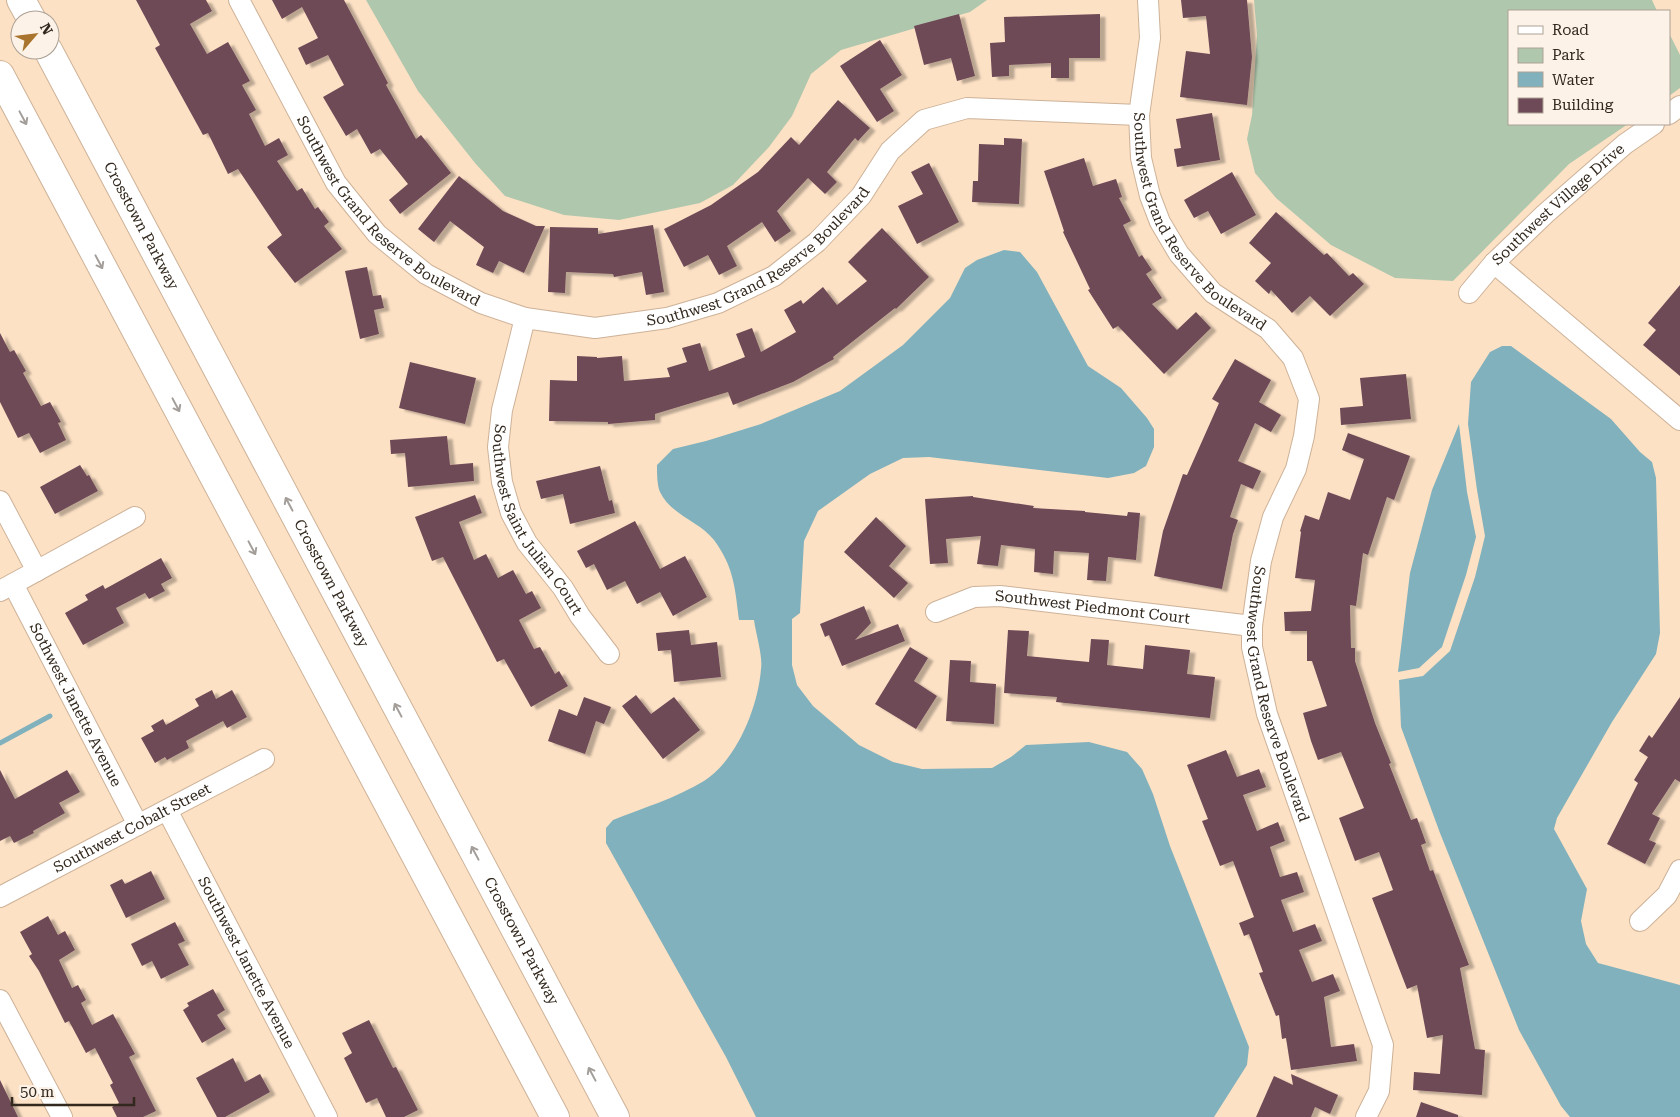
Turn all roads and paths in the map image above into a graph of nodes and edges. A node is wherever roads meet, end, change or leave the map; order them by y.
1 (239, 0) edge
2 (1148, 0) edge
3 (53, 60) edge
4 (0, 75) edge
5 (1139, 114) junction
6 (1653, 125) edge
7 (1494, 263) junction
8 (1469, 293) dead end
9 (525, 318) junction
10 (1680, 420) edge
11 (0, 501) edge
12 (135, 517) dead end
13 (36, 571) junction
14 (6, 588) edge
15 (936, 612) dead end
16 (1252, 626) junction
17 (609, 654) dead end
18 (264, 759) dead end
19 (166, 810) junction
20 (138, 825) junction
21 (1680, 870) edge
22 (0, 897) edge
23 (1640, 921) dead end
24 (0, 1000) edge
25 (62, 1117) edge
26 (327, 1117) edge
27 (555, 1117) edge
28 (615, 1117) edge
29 (1366, 1117) edge

1 - 9 street, Southwest Grand Reserve Boulevard
2 - 5 street
28 -> 3 main road, Crosstown Parkway
4 -> 27 main road
5 - 9 street, Southwest Grand Reserve Boulevard
5 - 16 street, Southwest Grand Reserve Boulevard
6 - 7 street, Southwest Village Drive
7 - 8 street, Southwest Village Drive
7 - 10 street
9 - 17 street, Southwest Saint Julian Court
11 - 13 street
12 - 13 street
13 - 14 street
14 - 20 street, Sothwest Janette Avenue
15 - 16 street, Southwest Piedmont Court
16 - 29 street, Southwest Grand Reserve Boulevard
18 - 19 street, Southwest Cobalt Street
19 - 20 street, Southwest Cobalt Street
19 - 26 street, Southwest Janette Avenue
20 - 22 street, Southwest Cobalt Street
21 - 23 street
24 - 25 street

